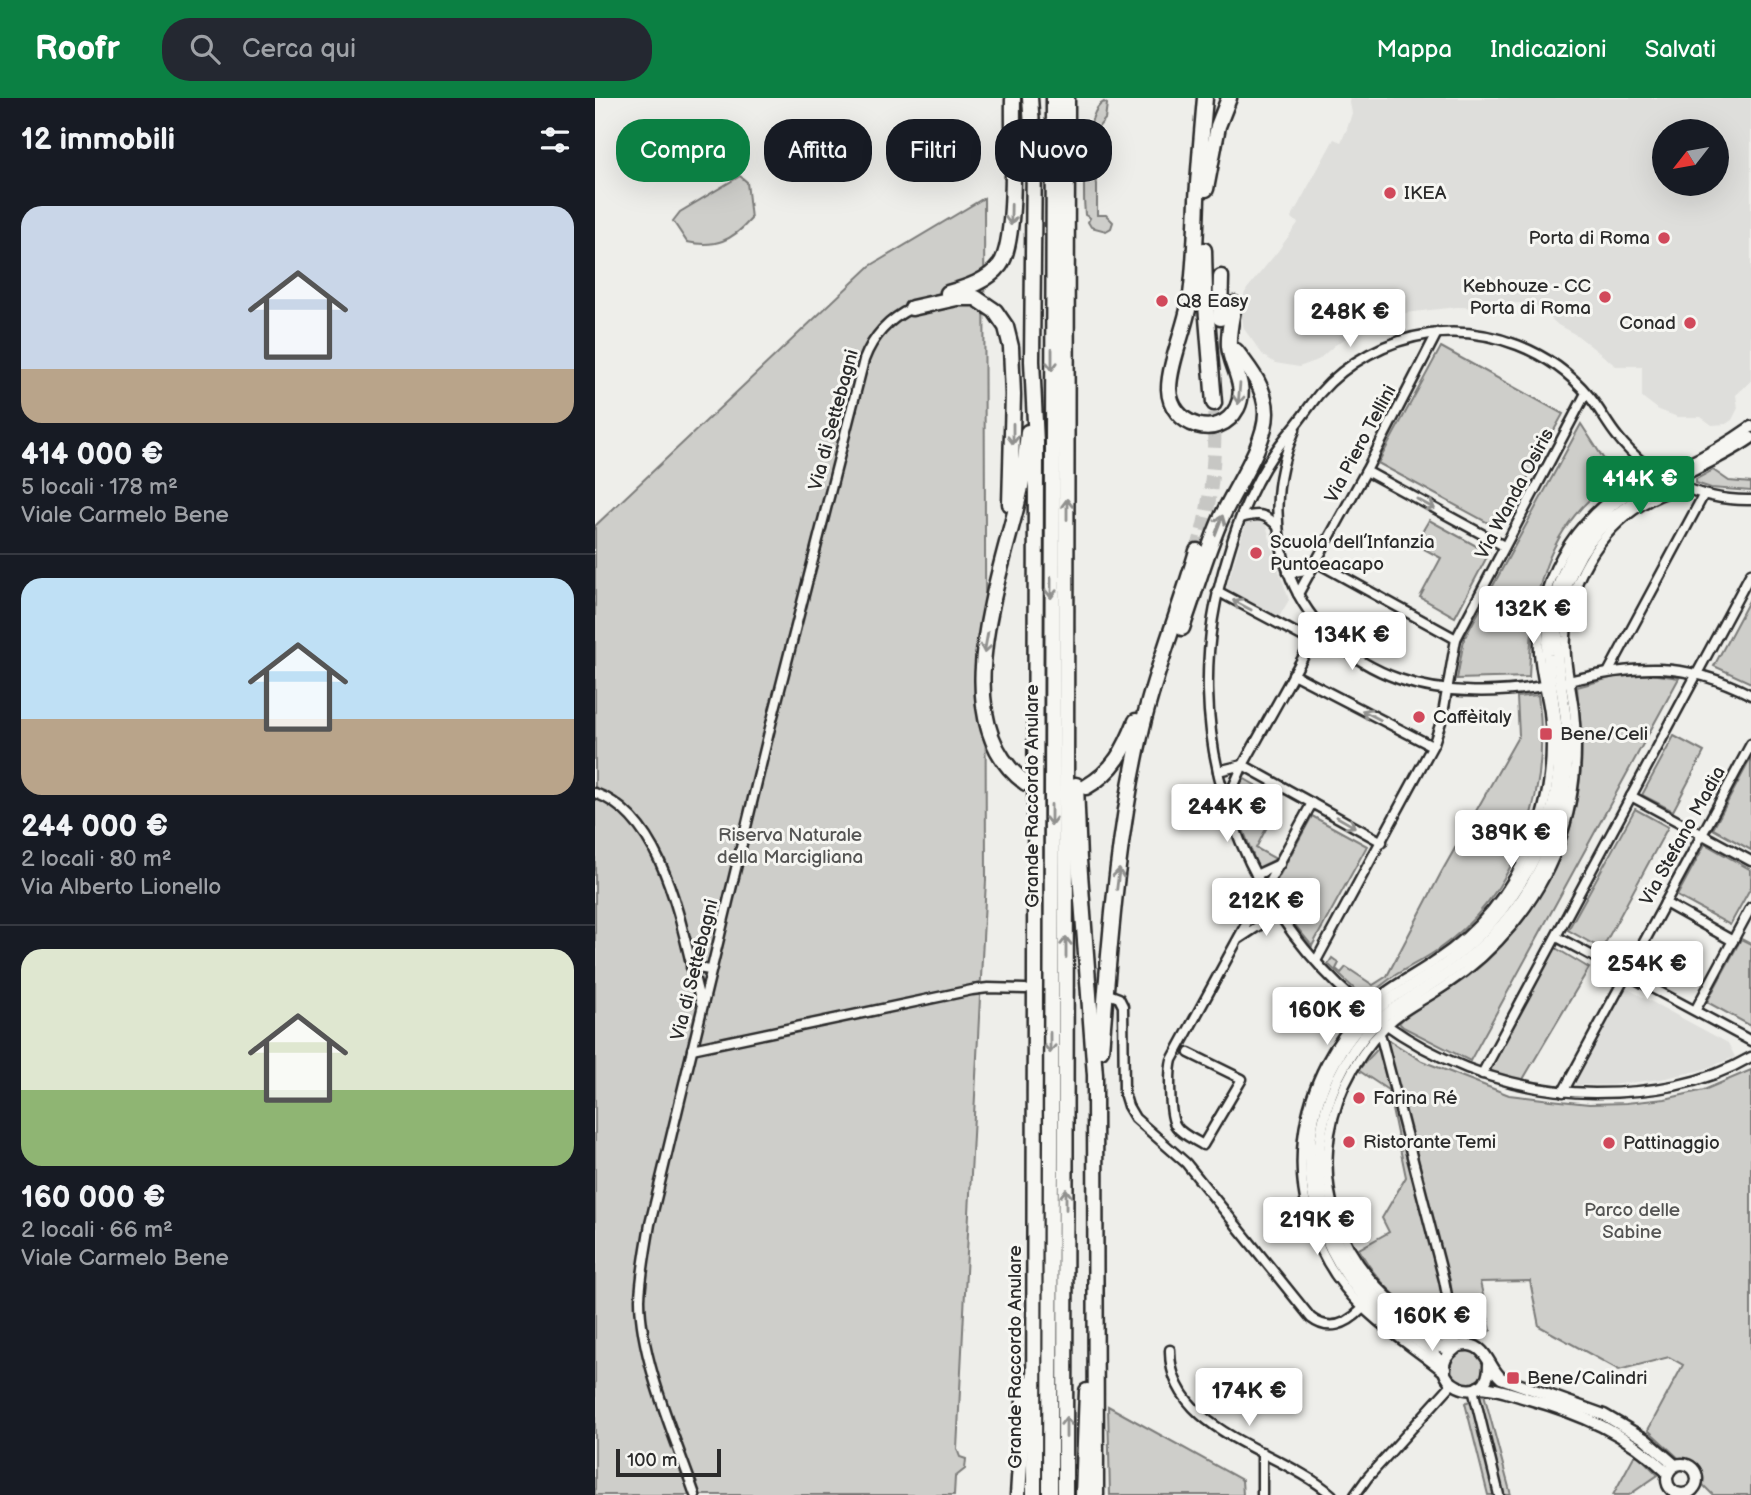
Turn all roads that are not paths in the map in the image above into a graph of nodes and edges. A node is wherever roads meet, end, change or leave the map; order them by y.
1 (1013, 98) edge
2 (1030, 98) edge
3 (1037, 98) edge
4 (1054, 98) edge
5 (1067, 98) edge
6 (1205, 98) edge
7 (1229, 98) edge
8 (1032, 119) edge
9 (1036, 119) edge
10 (1034, 182) edge
11 (1205, 191) junction
12 (1061, 212) junction
13 (1221, 277) dead end
14 (1234, 303) dead end
15 (912, 308) junction
16 (1220, 318) dead end
17 (1437, 333) junction
18 (1236, 351) dead end
19 (1032, 361) junction
20 (1586, 393) junction
21 (1214, 402) tunnel mouth
22 (1299, 421) junction
23 (1751, 427) edge
24 (1751, 438) edge
25 (1366, 471) junction
26 (1662, 476) junction
27 (1682, 487) junction
28 (1704, 495) junction
29 (1751, 500) edge
30 (1241, 518) junction
31 (1277, 527) junction
32 (1594, 530) junction
33 (1504, 546) junction
34 (1197, 551) tunnel mouth
35 (1314, 566) junction
36 (1288, 573) junction
37 (1751, 573) edge
38 (999, 576) junction
39 (1217, 591) junction
40 (1298, 594) junction
41 (1067, 602) junction
42 (1556, 608) junction
43 (1320, 626) junction
44 (1370, 627) dead end
45 (1170, 632) junction
46 (1456, 639) junction
47 (1311, 641) junction
48 (1354, 656) junction
49 (1609, 671) junction
50 (1697, 673) junction
51 (1293, 674) junction
52 (1557, 683) junction
53 (1447, 688) junction
54 (1751, 695) edge
55 (1751, 744) edge
56 (1432, 747) junction
57 (1243, 765) junction
58 (1218, 771) junction
59 (1550, 772) junction
60 (1565, 779) junction
61 (1026, 783) dead end
62 (1086, 787) dead end
63 (595, 793) edge
64 (1631, 796) junction
65 (1227, 801) junction
66 (1312, 803) junction
67 (1702, 834) junction
68 (1382, 842) junction
69 (1122, 848) junction
70 (1751, 861) edge
71 (1280, 864) junction
72 (1256, 875) junction
73 (1264, 890) junction
74 (1665, 904) junction
75 (1751, 907) edge
76 (1278, 913) junction
77 (1557, 937) junction
78 (1238, 938) junction
79 (1733, 941) junction
80 (1447, 953) junction
81 (1462, 957) junction
82 (1316, 961) junction
83 (691, 967) junction
84 (711, 970) junction
85 (1625, 974) junction
86 (1461, 975) junction
87 (1025, 989) tunnel mouth
88 (1111, 995) dead end
89 (702, 1005) junction
90 (1696, 1009) junction
91 (1375, 1018) junction
92 (1381, 1037) dead end
93 (1751, 1041) edge
94 (692, 1049) junction
95 (1189, 1053) dead end
96 (1751, 1057) edge
97 (1482, 1074) junction
98 (1563, 1092) junction
99 (1323, 1101) junction
100 (1096, 1117) junction
101 (1036, 1175) junction
102 (1095, 1282) junction
103 (1361, 1310) dead end
104 (1457, 1348) junction
105 (1170, 1350) dead end
106 (1489, 1363) junction
107 (1445, 1371) junction
108 (1452, 1384) junction
109 (1475, 1388) junction
110 (1262, 1452) junction
111 (1672, 1469) junction
112 (1692, 1491) edge
113 (695, 1495) edge
114 (1018, 1495) edge
115 (1034, 1495) edge
116 (1050, 1495) edge
117 (1065, 1495) edge
118 (1083, 1495) edge
119 (1096, 1495) edge
120 (1262, 1495) edge
121 (1332, 1495) edge
122 (1355, 1495) edge
123 (1499, 1495) edge
124 (1703, 1495) edge

1 -> 15 highway
2 - 8 highway
3 - 9 highway
4 - 12 highway, Grande Raccordo Anulare
5 - 12 highway, Grande Raccordo Anulare
6 - 11 highway
14 -> 6 highway
7 - 11 highway
10 - 19 highway, Grande Raccordo Anulare
11 - 21 highway
41 -> 12 highway, Grande Raccordo Anulare
12 -> 116 highway, Grande Raccordo Anulare
13 - 16 highway
15 -> 38 highway
15 - 84 street, Via di Settebagni
17 - 20 street
17 - 22 street
17 - 25 street, Via Piero Tellini
69 -> 18 highway
19 - 38 highway
19 - 101 highway, Grande Raccordo Anulare
20 - 26 street
20 - 33 street, Via Wanda Osiris
22 - 30 street
22 - 31 street
23 - 26 street
24 - 26 street
25 -> 33 street
25 - 35 street, Via Piero Tellini
26 - 27 street
26 - 32 street
26 - 32 street
27 - 28 street
27 - 32 street
28 - 29 street
28 - 49 street
30 - 31 street
30 - 39 street
31 - 36 street
32 - 42 street
32 - 42 street
33 - 46 street, Via Wanda Osiris
34 - 45 highway
35 - 36 street
35 - 40 street, Via Piero Tellini
35 - 46 street
36 - 40 street
37 - 50 street
38 -> 61 highway
47 -> 39 street
39 - 58 street
40 - 43 street
41 - 100 highway
117 -> 41 highway, Grande Raccordo Anulare
42 - 52 street
42 - 52 street
43 - 47 street
43 - 48 street
44 - 48 street
45 - 62 highway
45 - 69 highway
46 - 53 street, Via Wanda Osiris
47 - 51 street
48 - 53 street
49 - 50 street
49 - 52 street
50 - 54 street
50 - 64 street
56 -> 51 street
51 - 57 street
52 - 53 street
52 - 59 street
52 - 60 street
53 - 56 street, Via Wanda Osiris
55 - 67 street, Via Stefano Madia
56 - 68 street, Via Wanda Osiris
57 - 58 street
57 - 65 street
57 - 66 street
58 - 65 street
59 - 60 street
59 - 80 street
60 - 81 street
60 - 86 street
63 - 83 street
64 - 67 street
64 - 77 street
65 - 72 street
66 -> 68 street
66 - 71 street
67 - 70 street
67 - 74 street, Via Stefano Madia
68 - 82 street, Via Wanda Osiris
100 -> 69 highway
71 - 72 street
71 - 73 street
72 - 73 street
73 - 76 street
73 - 78 street
74 - 79 street
74 - 85 street, Via Stefano Madia
75 - 79 street
76 - 78 street
76 - 82 street
77 - 85 street
77 - 97 street
78 - 95 street
79 - 90 street
80 - 81 street
80 - 91 street
81 - 86 street
81 - 91 street
82 - 91 street
83 - 84 street
83 - 89 street
84 - 89 street, Via di Settebagni
85 - 90 street
85 - 98 street, Via Stefano Madia
86 - 91 street
87 - 94 street
88 - 103 street
89 - 94 street, Via di Settebagni
90 - 93 street
91 - 97 street
91 - 99 street
91 - 99 street
92 - 104 street
94 - 113 street, Via di Settebagni
96 - 98 street
97 - 98 street
99 - 104 street
99 - 107 street
100 - 102 highway
101 - 114 highway
101 - 115 highway, Grande Raccordo Anulare
102 - 118 highway
102 - 119 highway
104 - 106 street
104 - 107 street
105 - 110 street
106 - 109 street
106 - 111 street
107 - 108 street
108 - 109 street
108 - 122 street
109 - 111 street
109 - 123 street
110 - 120 street
110 - 121 street
111 - 112 street
111 - 112 street
112 - 124 street

